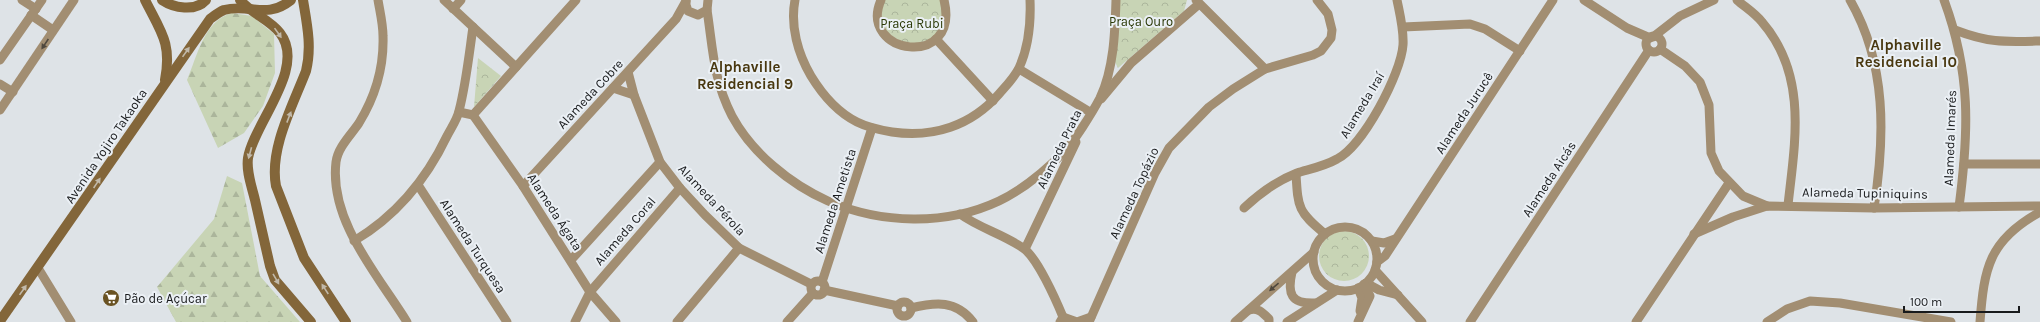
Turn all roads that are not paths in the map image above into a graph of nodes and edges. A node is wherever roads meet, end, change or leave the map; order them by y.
1 (22, 0) edge
2 (42, 0) edge
3 (74, 0) edge
4 (145, 0) edge
5 (162, 0) edge
6 (206, 0) edge
7 (240, 0) edge
8 (290, 0) edge
9 (303, 0) edge
10 (378, 0) edge
11 (444, 0) edge
12 (461, 0) edge
13 (576, 0) edge
14 (708, 0) edge
15 (795, 0) edge
16 (881, 0) edge
17 (944, 0) edge
18 (1030, 0) edge
19 (1116, 0) edge
20 (1317, 0) edge
21 (1397, 0) edge
22 (1554, 0) edge
23 (1584, 0) edge
24 (1703, 0) edge
25 (1714, 0) edge
26 (1737, 0) edge
27 (1850, 0) edge
28 (1944, 0) edge
29 (686, 1) edge
30 (1197, 2) edge
31 (1745, 3) edge
32 (248, 9) junction
33 (453, 9) junction
34 (1693, 9) junction
35 (707, 10) junction
36 (34, 12) junction
37 (694, 14) junction
38 (676, 19) junction
39 (1673, 22) junction
40 (473, 27) junction
41 (1403, 27) junction
42 (54, 30) junction
43 (1955, 30) junction
44 (709, 35) junction
45 (936, 39) junction
46 (2040, 41) edge
47 (1649, 42) junction
48 (1660, 46) junction
49 (1520, 51) junction
50 (0, 60) edge
51 (516, 67) junction
52 (1018, 69) junction
53 (1265, 69) junction
54 (628, 72) junction
55 (0, 84) edge
56 (165, 84) junction
57 (613, 88) junction
58 (13, 92) junction
59 (634, 95) junction
60 (993, 101) junction
61 (0, 110) edge
62 (459, 112) junction
63 (1090, 112) junction
64 (473, 115) junction
65 (872, 128) junction
66 (660, 162) junction
67 (1049, 164) junction
68 (1964, 164) junction
69 (2040, 164) edge
70 (1061, 174) junction
71 (1296, 174) junction
72 (1729, 183) junction
73 (418, 185) junction
74 (523, 186) junction
75 (680, 188) junction
76 (1788, 205) junction
77 (1767, 206) junction
78 (2040, 206) edge
79 (1959, 207) junction
80 (2019, 207) junction
81 (1244, 208) dead end
82 (1874, 208) junction
83 (847, 210) junction
84 (2040, 212) edge
85 (960, 214) junction
86 (2020, 223) junction
87 (1325, 234) junction
88 (1694, 234) junction
89 (1395, 239) junction
90 (354, 241) junction
91 (1372, 241) junction
92 (739, 248) junction
93 (1025, 249) junction
94 (1314, 252) junction
95 (571, 260) junction
96 (1376, 266) junction
97 (38, 268) junction
98 (1292, 272) junction
99 (1362, 285) junction
100 (823, 286) junction
101 (812, 289) junction
102 (1337, 290) junction
103 (590, 292) junction
104 (1399, 295) junction
105 (1316, 304) junction
106 (898, 306) junction
107 (910, 308) junction
108 (1249, 310) junction
109 (900, 319) edge
110 (1062, 320) edge
111 (1090, 320) edge
112 (0, 321) edge
113 (70, 322) edge
114 (311, 322) edge
115 (346, 322) edge
116 (407, 322) edge
117 (507, 322) edge
118 (576, 322) edge
119 (616, 322) edge
120 (677, 322) edge
121 (787, 322) edge
122 (973, 322) edge
123 (1235, 322) edge
124 (1269, 322) edge
125 (1287, 322) edge
126 (1357, 322) edge
127 (1422, 322) edge
128 (1470, 322) edge
129 (1636, 322) edge
130 (1767, 322) edge
131 (1951, 322) edge
132 (1980, 322) edge

1 - 36 street
2 - 36 street
3 - 42 street
4 - 56 street
5 - 6 street
7 - 32 street
8 - 32 street, Avenida Yojiro Takaoka
115 -> 9 street
10 - 90 street
11 - 33 street
12 - 33 street
13 - 51 street
14 - 35 street
15 - 65 street
16 - 45 street
17 - 45 street
18 - 52 street
19 - 63 street
20 - 53 street, Alameda Topázio
21 - 41 street, Alameda Iraí
22 - 49 street, Alameda Jurucê
23 - 47 street
24 - 34 street, Alameda Aicás
25 - 34 street, Alameda Aicás
26 - 31 street
27 - 82 street
28 - 43 street, Alameda Imarés
29 - 37 street
29 - 38 street, Alameda Cobre
30 - 53 street
30 - 63 street, Alameda Prata
31 - 76 street
56 -> 32 street, Avenida Yojiro Takaoka
32 -> 114 street
33 - 40 street
34 - 39 street, Alameda Aicás
35 - 37 street, Alameda Cobre
35 - 44 street
36 - 42 street
36 - 50 street
37 - 38 street, Alameda Cobre
37 - 44 street
38 - 54 street, Alameda Cobre
39 - 47 street, Alameda Aicás
39 - 48 street, Alameda Aicás
40 - 51 street
40 - 62 street
41 - 49 street
41 - 71 street, Alameda Iraí
42 -> 58 street
43 - 46 street
43 - 68 street, Alameda Imarés
44 - 83 street
45 - 60 street
47 - 48 street
47 - 48 street
47 - 128 street, Alameda Aicás
48 - 72 street
49 - 89 street, Alameda Jurucê
51 - 64 street
52 - 60 street
52 - 63 street
53 - 111 street, Alameda Topázio
54 - 57 street, Alameda Cobre
54 - 59 street, Alameda Pérola
55 - 58 street
97 -> 56 street, Avenida Yojiro Takaoka
57 - 59 street
57 - 74 street, Alameda Cobre
58 - 61 street
59 - 66 street, Alameda Pérola
60 - 65 street
62 - 64 street
62 - 73 street
63 - 67 street
63 - 70 street, Alameda Prata
64 - 74 street, Alameda Ágata
65 - 83 street, Alameda Ametista
66 - 75 street, Alameda Pérola
66 - 95 street, Alameda Coral
67 - 70 street
67 - 85 street
68 - 69 street
68 - 79 street, Alameda Imarés
70 - 93 street, Alameda Prata
71 - 81 street, Alameda Iraí
71 - 87 street
72 - 77 street
72 - 88 street
73 - 90 street
73 - 117 street, Alameda Turquesa
74 - 95 street, Alameda Ágata
75 - 92 street, Alameda Pérola
75 - 103 street, Alameda Coral
76 - 77 street, Alameda Tupiniquins
76 - 82 street, Alameda Tupiniquins
77 - 88 street, Alameda Tupiniquins
78 - 80 street, Alameda Tupiniquins
79 - 80 street, Alameda Tupiniquins
79 - 82 street, Alameda Tupiniquins
80 - 86 street
83 - 85 street
83 - 100 street, Alameda Ametista
84 - 86 street
85 - 93 street
86 - 132 street
87 - 91 street
87 - 94 street
88 - 129 street
89 - 91 street
89 - 96 street, Alameda Jurucê
90 - 116 street
91 - 96 street
92 - 101 street, Alameda Pérola
92 - 120 street
93 - 110 street
94 - 98 street
94 - 102 street
95 - 103 street, Alameda Ágata
96 - 99 street
96 - 104 street
112 -> 97 street, Avenida Yojiro Takaoka
97 - 113 street
98 - 105 street
98 -> 108 street
99 - 102 street
99 - 104 street
99 - 126 street
100 - 101 street
100 - 101 street
100 - 106 street
101 - 121 street
102 - 105 street
103 - 118 street, Alameda Coral
103 - 119 street, Alameda Ágata
104 - 127 street
105 - 125 street
106 - 107 street
106 - 109 street
107 - 109 street
107 - 122 street
108 - 123 street
108 - 124 street
110 - 111 street
130 - 131 street

